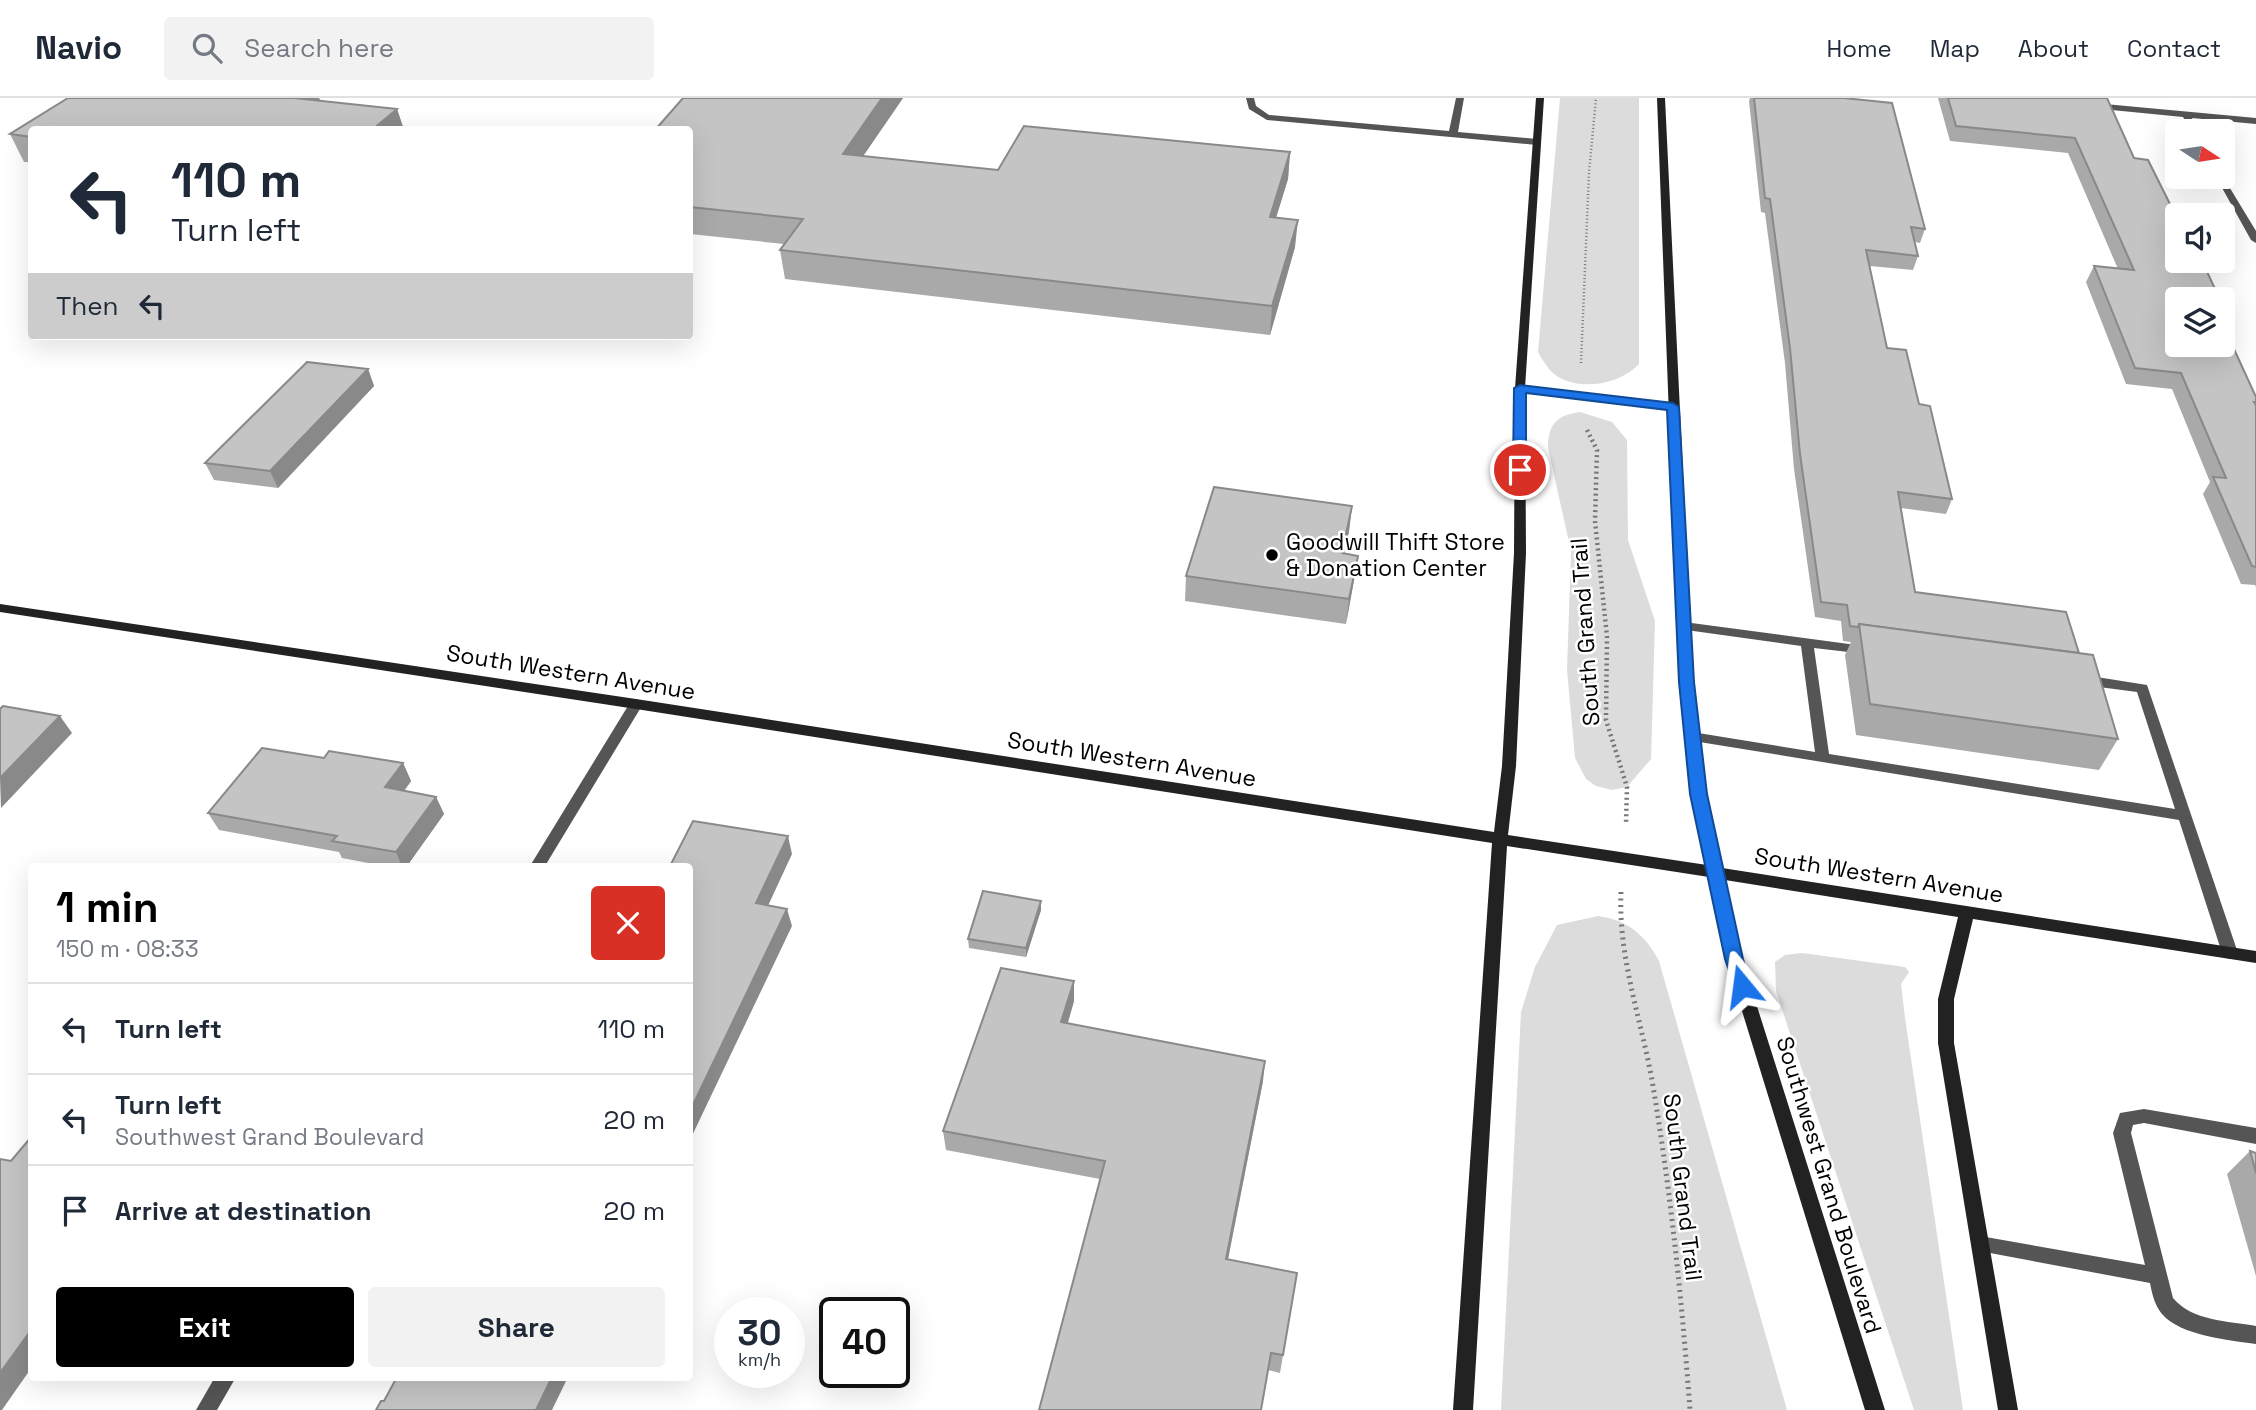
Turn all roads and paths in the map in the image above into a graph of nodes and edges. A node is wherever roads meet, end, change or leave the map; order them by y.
1 (1250, 98) edge
2 (1460, 98) edge
3 (1540, 98) edge
4 (1596, 98) edge
5 (1661, 98) edge
6 (2081, 105) edge
7 (2186, 115) junction
8 (2188, 119) edge
9 (2256, 121) edge
10 (1453, 134) junction
11 (1537, 142) junction
12 (2228, 189) edge
13 (2256, 240) edge
14 (1520, 388) junction
15 (1581, 396) junction
16 (1673, 407) junction
17 (0, 608) edge
18 (1684, 625) junction
19 (1807, 642) junction
20 (1874, 651) edge
21 (2075, 679) edge
22 (636, 704) junction
23 (1692, 737) junction
24 (1822, 758) junction
25 (2185, 816) junction
26 (1500, 840) junction
27 (1625, 859) junction
28 (539, 863) edge
29 (1715, 873) junction
30 (1967, 911) junction
31 (2230, 953) junction
32 (2256, 957) edge
33 (2256, 1136) edge
34 (1980, 1244) junction
35 (2157, 1276) junction
36 (2256, 1335) edge
37 (224, 1381) edge
38 (206, 1410) edge
39 (1463, 1410) edge
40 (1690, 1410) edge
41 (1875, 1410) edge
42 (2008, 1410) edge

1 - 10 street
2 - 10 street
3 - 11 street
4 - 15 path, South Grand Trail
5 - 16 street, Southwest Grand Boulevard
6 - 7 street
7 - 8 street
7 - 9 street
10 - 11 street
11 - 14 street
12 - 13 street
14 - 15 street
14 - 26 street
15 - 16 street
15 - 27 path, South Grand Trail
16 - 18 street, Southwest Grand Boulevard
17 - 22 street, South Western Avenue
18 - 19 street
18 - 23 street, Southwest Grand Boulevard
19 - 20 street
19 - 24 street
21 - 25 street
22 - 26 street, South Western Avenue
22 - 28 street
23 - 24 street
23 - 29 street, Southwest Grand Boulevard
24 - 25 street
25 - 31 street
26 - 27 street, South Western Avenue
26 - 39 street
27 - 29 street, South Western Avenue
27 - 40 path, South Grand Trail
29 - 30 street, South Western Avenue
29 - 41 street, Southwest Grand Boulevard
30 - 31 street, South Western Avenue
30 - 34 street
31 - 32 street, South Western Avenue
33 - 35 street
34 - 35 street
34 - 42 street
35 - 36 street
37 - 38 street

